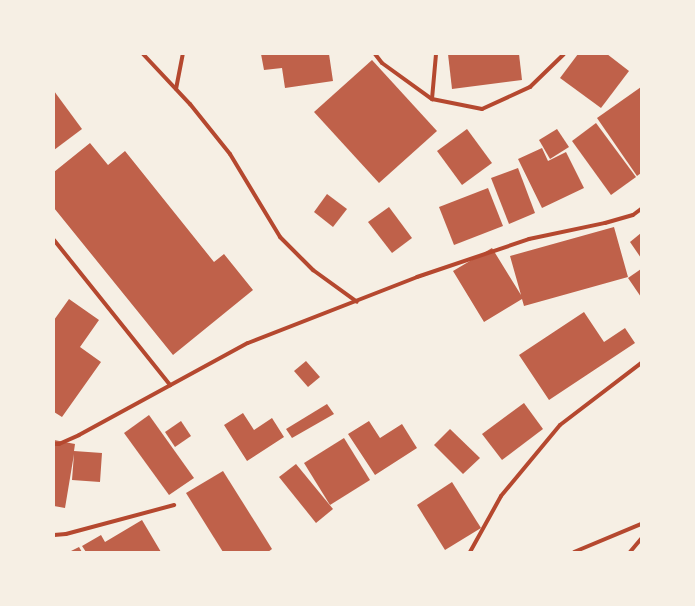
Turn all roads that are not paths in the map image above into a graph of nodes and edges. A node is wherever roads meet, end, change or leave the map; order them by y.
1 (143, 54) edge
2 (183, 54) edge
3 (375, 54) edge
4 (436, 54) edge
5 (564, 54) edge
6 (176, 90) junction
7 (432, 99) junction
8 (641, 209) edge
9 (54, 240) edge
10 (357, 302) junction
11 (641, 363) edge
12 (170, 386) junction
13 (54, 444) edge
14 (174, 505) dead end
15 (641, 524) edge
16 (54, 535) edge
17 (641, 539) edge
18 (470, 552) edge
19 (574, 552) edge
20 (630, 552) edge

1 - 6 street
2 - 6 street
3 - 7 street
4 - 7 street
5 - 7 street
6 - 10 street
8 - 10 street
9 - 12 street
10 - 12 street
11 - 18 street
12 - 13 street
14 - 16 street
15 - 19 street
17 - 20 street

